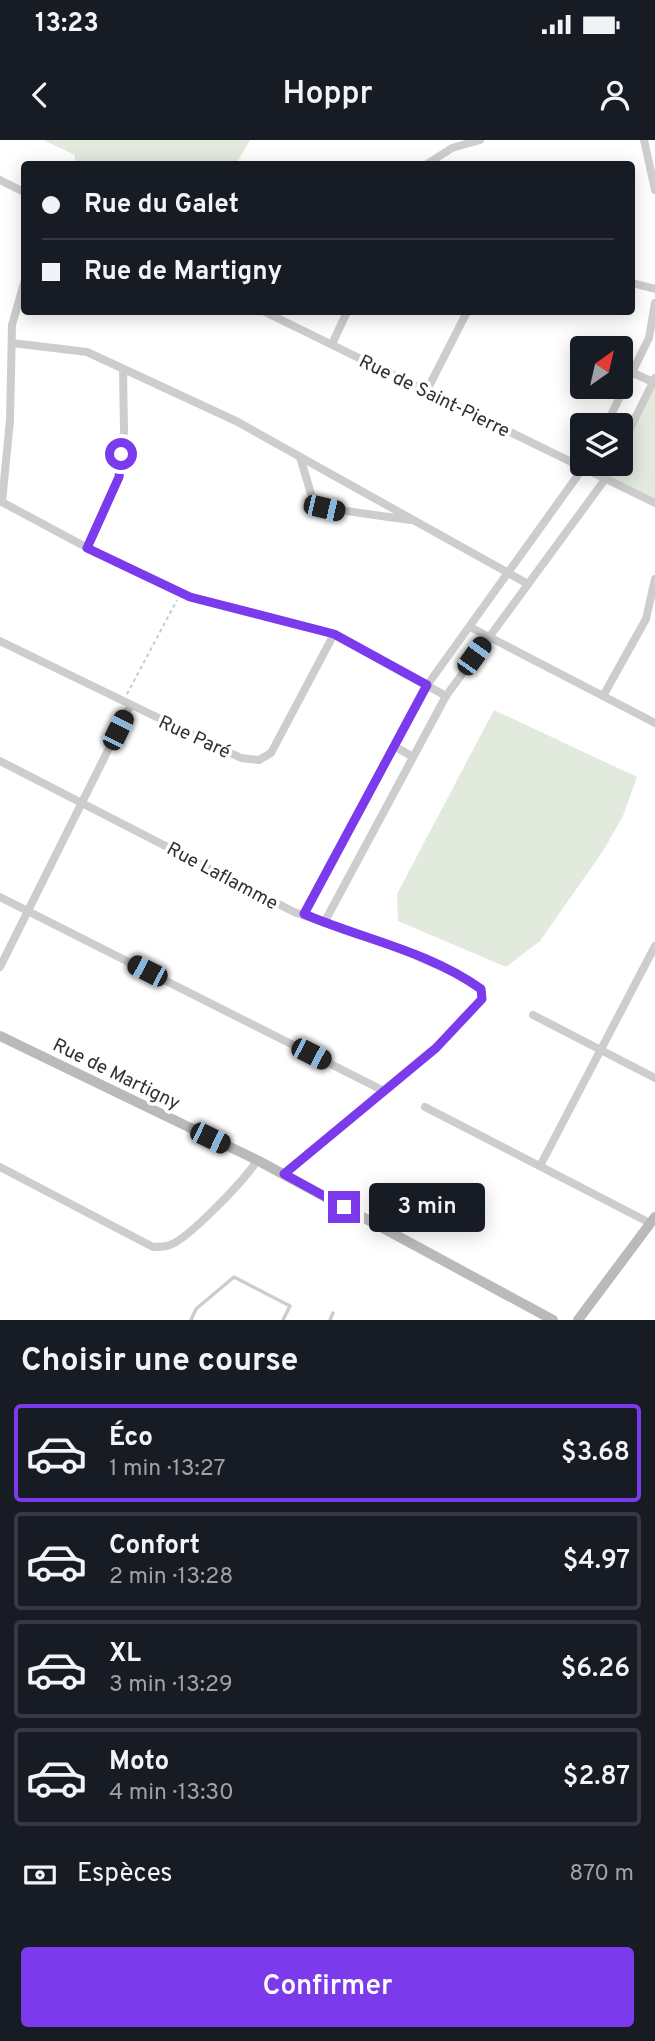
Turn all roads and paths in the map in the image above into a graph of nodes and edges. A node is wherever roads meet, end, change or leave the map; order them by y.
1 (480, 140) edge
2 (644, 140) edge
3 (432, 161) edge
4 (0, 180) edge
5 (21, 190) edge
6 (655, 190) edge
7 (635, 284) edge
8 (655, 289) edge
9 (21, 294) edge
10 (655, 303) edge
11 (271, 315) edge
12 (346, 315) edge
13 (465, 315) edge
14 (12, 343) junction
15 (331, 344) junction
16 (123, 369) junction
17 (634, 373) joint
18 (654, 380) edge
19 (426, 392) junction
20 (633, 423) edge
21 (300, 457) junction
22 (570, 459) edge
23 (578, 476) edge
24 (602, 476) edge
25 (606, 478) junction
26 (1, 502) edge
27 (655, 503) edge
28 (413, 520) junction
29 (87, 548) junction
30 (509, 573) junction
31 (655, 579) edge
32 (528, 584) junction
33 (180, 593) junction
34 (470, 627) junction
35 (334, 634) junction
36 (488, 636) junction
37 (0, 641) edge
38 (427, 685) junction
39 (446, 696) junction
40 (603, 696) junction
41 (126, 704) junction
42 (655, 723) edge
43 (394, 746) junction
44 (413, 757) junction
45 (0, 761) edge
46 (83, 802) junction
47 (0, 897) edge
48 (30, 911) junction
49 (304, 914) junction
50 (324, 923) junction
51 (655, 946) edge
52 (0, 967) edge
53 (533, 1015) dead end
54 (0, 1036) edge
55 (600, 1049) junction
56 (655, 1078) edge
57 (382, 1090) junction
58 (425, 1107) dead end
59 (257, 1160) junction
60 (540, 1166) junction
61 (0, 1167) edge
62 (284, 1174) junction
63 (652, 1220) edge
64 (333, 1313) dead end
65 (191, 1320) edge
66 (283, 1320) edge
67 (330, 1320) edge
68 (553, 1320) edge
69 (578, 1320) edge

1 - 3 street
2 - 6 street
4 - 5 street
7 - 8 street
9 - 14 street
10 - 17 street
11 - 15 street, Rue de Saint-Pierre
12 - 15 street
13 - 19 street
14 - 16 street
14 - 26 street
15 - 19 street, Rue de Saint-Pierre
16 - 21 street
16 - 29 street
17 - 18 street
18 - 20 street
19 - 22 street, Rue de Saint-Pierre
21 - 28 street
21 - 28 street
23 - 30 street
24 - 25 street, Rue de Saint-Pierre
25 - 27 street, Rue de Saint-Pierre
25 - 32 street
26 - 29 street
28 - 30 street
29 - 33 street
30 - 32 street
30 - 34 street
31 - 40 street
32 - 36 street
33 - 35 street
33 - 41 path
34 - 36 street
34 - 38 street
35 - 38 street
35 - 41 street, Rue Paré
36 - 39 street
36 - 40 street
37 - 41 street, Rue Paré
38 - 39 street
38 - 43 street
39 - 44 street
40 - 42 street
41 - 46 street
43 - 44 street
43 - 49 street
44 - 50 street
45 - 46 street, Rue Laflamme
46 - 48 street
46 - 49 street, Rue Laflamme
47 - 48 street
48 - 52 street
48 - 57 street
49 - 50 street, Rue Laflamme
50 - 57 street, Rue Laflamme
51 - 55 street
53 - 55 street
54 - 59 main road, Rue de Martigny
55 - 56 street
55 - 60 street
57 - 62 street
58 - 60 street
59 - 61 street
59 - 62 main road, Rue de Martigny
60 - 63 street
62 - 68 main road, Rue de Martigny
63 - 69 main road
64 - 67 lane
65 - 66 lane

